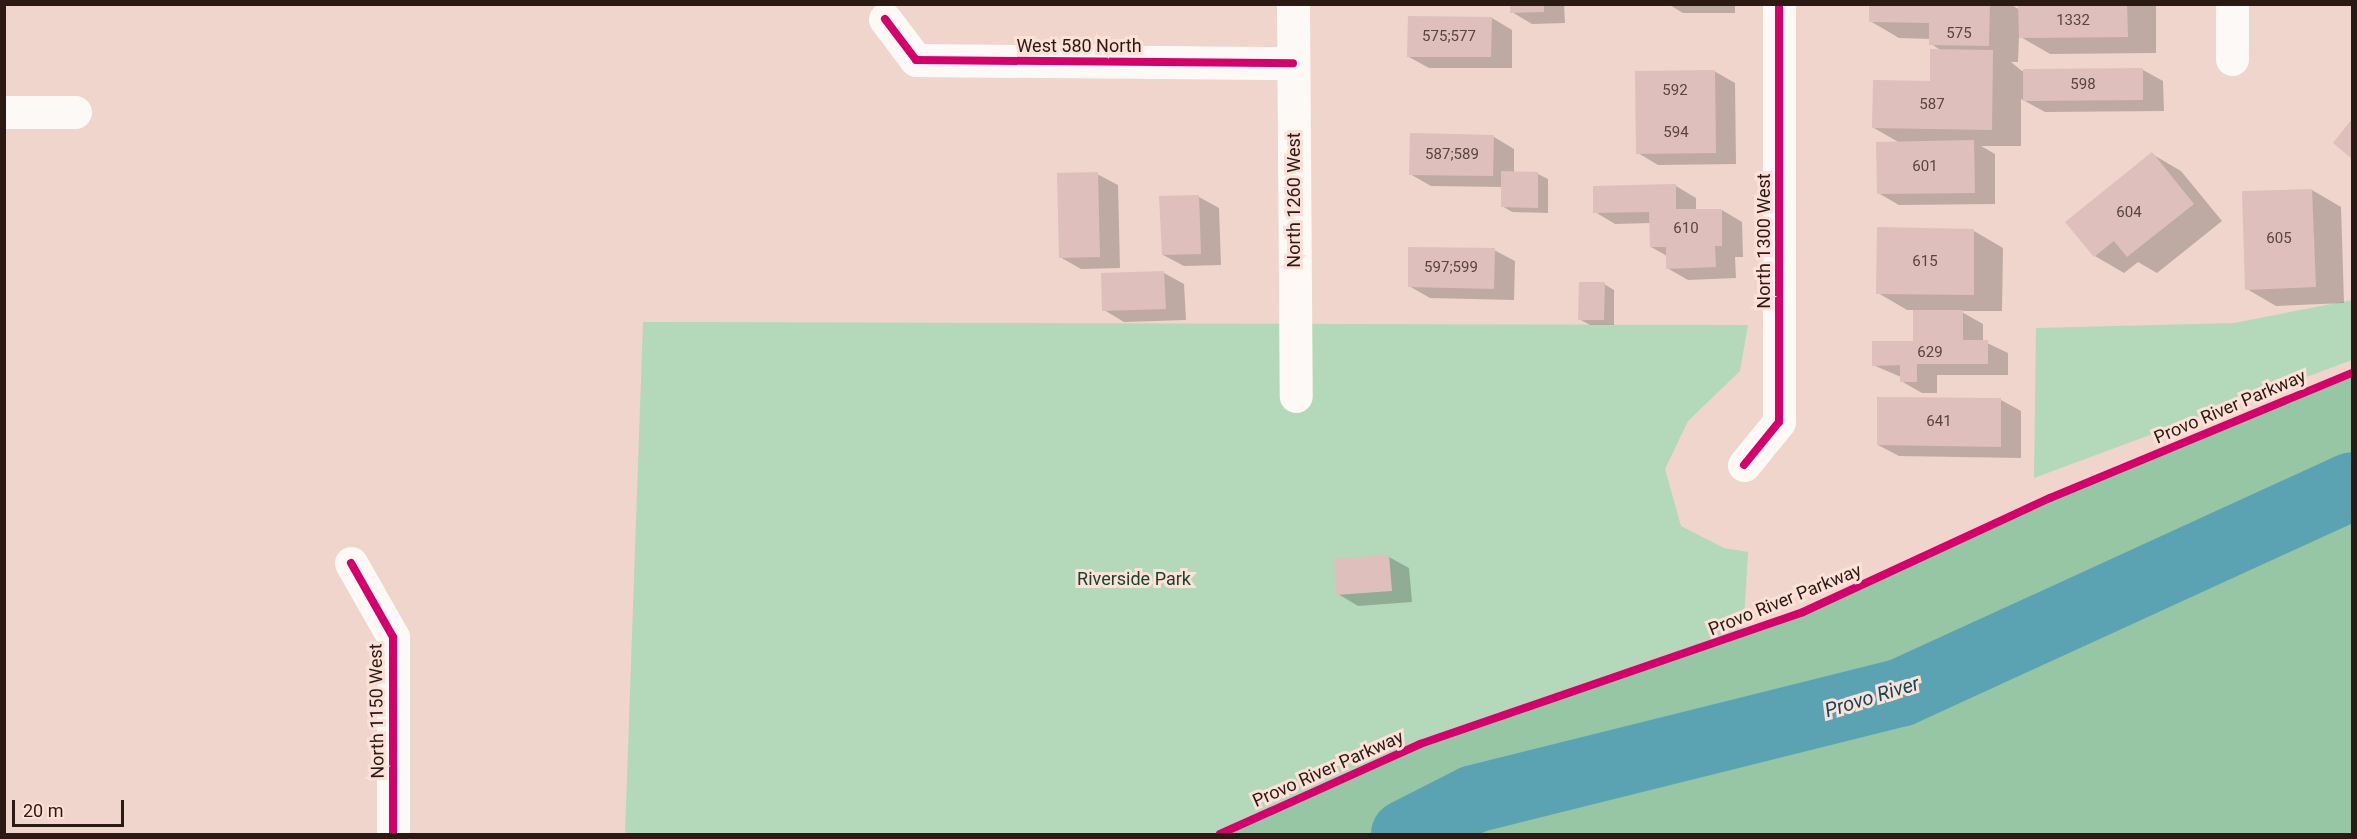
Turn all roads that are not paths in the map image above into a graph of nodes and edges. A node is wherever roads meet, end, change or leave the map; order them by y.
1 (1293, 4) edge
2 (1779, 4) edge
3 (2232, 4) edge
4 (885, 19) dead end
5 (2232, 59) dead end
6 (1293, 63) junction
7 (4, 112) edge
8 (75, 112) dead end
9 (1296, 396) dead end
10 (1744, 465) dead end
11 (351, 562) dead end
12 (393, 834) edge

1 - 6 street, North 1260 West
2 - 10 street, North 1300 West
3 - 5 street
4 - 6 street, West 580 North
6 - 9 street, North 1260 West
7 - 8 street
11 - 12 street, North 1150 West

